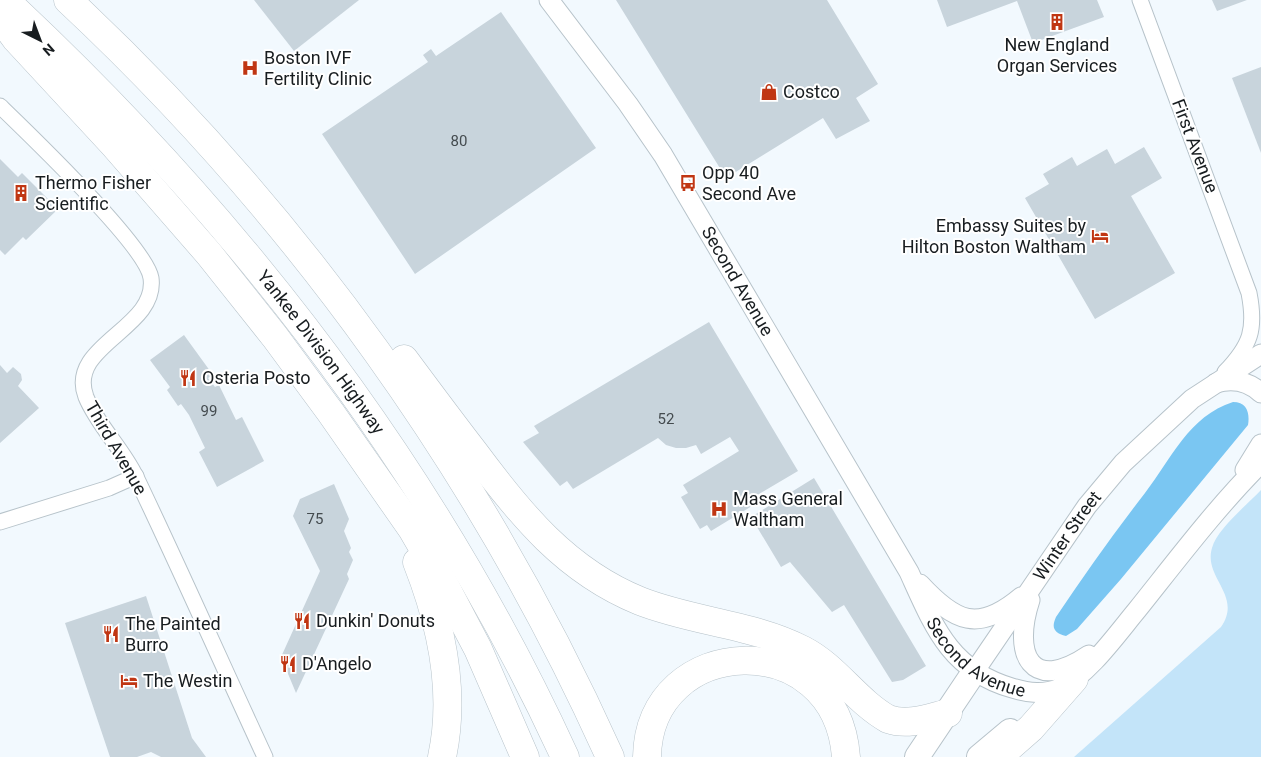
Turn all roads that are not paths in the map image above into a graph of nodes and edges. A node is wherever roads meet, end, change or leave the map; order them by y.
1 (5, 0) edge
2 (68, 0) edge
3 (549, 0) edge
4 (1140, 0) edge
5 (0, 17) edge
6 (0, 106) edge
7 (325, 283) junction
8 (1249, 292) junction
9 (1261, 312) edge
10 (1261, 354) edge
11 (1212, 384) junction
12 (1261, 394) edge
13 (1261, 444) edge
14 (1261, 454) edge
15 (1261, 463) edge
16 (136, 476) junction
17 (1233, 491) junction
18 (385, 493) junction
19 (0, 522) edge
20 (909, 572) junction
21 (1038, 581) junction
22 (1121, 629) junction
23 (974, 672) junction
24 (1074, 679) junction
25 (948, 713) junction
26 (441, 753) edge
27 (264, 757) edge
28 (525, 757) edge
29 (565, 757) edge
30 (610, 757) edge
31 (647, 757) edge
32 (846, 757) edge
33 (917, 757) edge
34 (979, 757) edge
35 (998, 757) edge

1 - 29 highway, Yankee Division Highway
2 - 7 highway
3 - 20 street, Second Avenue
4 - 8 street, First Avenue
5 - 18 highway
6 - 16 street, Third Avenue
7 - 25 highway
7 - 30 highway
8 - 9 street, First Avenue
8 - 11 street, First Avenue
10 - 11 street, Winter Street
11 - 12 street
11 - 21 street, Winter Street
13 - 17 street
14 - 17 street
15 - 17 street
16 - 19 street
16 - 27 street, Third Avenue
17 - 22 street
18 - 26 highway
18 - 28 highway
20 - 21 street, Second Avenue
20 - 23 street, Second Avenue
21 - 22 street
21 - 23 street, Winter Street
22 - 24 street
23 - 24 street, Second Avenue
23 - 25 main road, Winter Street
24 - 34 main road
24 - 35 highway
25 - 33 main road, Winter Street
31 - 32 highway

